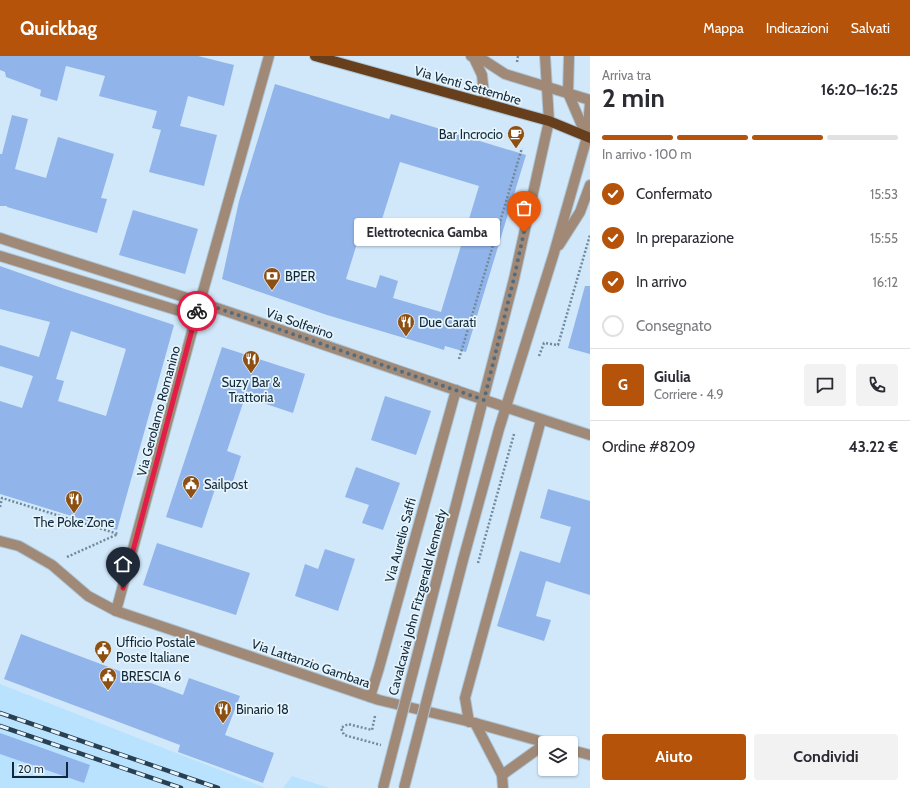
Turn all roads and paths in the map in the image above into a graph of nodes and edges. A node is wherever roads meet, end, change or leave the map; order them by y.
1 (269, 56) edge
2 (315, 56) edge
3 (472, 56) edge
4 (518, 56) edge
5 (545, 56) edge
6 (569, 56) edge
7 (517, 62) dead end
8 (547, 88) junction
9 (568, 93) junction
10 (590, 100) edge
11 (485, 103) junction
12 (590, 103) edge
13 (549, 121) junction
14 (589, 137) edge
15 (522, 148) dead end
16 (590, 185) edge
17 (590, 236) edge
18 (0, 238) edge
19 (554, 253) junction
20 (0, 256) edge
21 (200, 302) junction
22 (196, 316) junction
23 (459, 359) dead end
24 (537, 360) dead end
25 (456, 390) junction
26 (484, 400) junction
27 (506, 408) junction
28 (541, 420) junction
29 (590, 435) edge
30 (0, 507) edge
31 (0, 541) edge
32 (67, 557) dead end
33 (116, 611) junction
34 (370, 697) junction
35 (375, 716) dead end
36 (472, 723) junction
37 (538, 741) edge
38 (381, 745) dead end
39 (538, 749) edge
40 (578, 752) edge
41 (590, 755) edge
42 (502, 775) junction
43 (383, 788) edge
44 (404, 788) edge
45 (503, 788) edge

1 - 21 street, Via Gerolamo Romanino
2 - 11 main road, Via Venti Settembre
3 - 8 street
3 - 11 street
4 - 7 path
5 - 8 street
6 - 9 street
8 - 9 street
8 - 13 street
9 - 10 street
9 - 14 street
11 - 13 main road, Via Venti Settembre
12 - 14 street
13 - 14 main road, Via Venti Settembre
13 - 26 street
14 - 19 street
15 - 23 path
16 - 19 street
17 - 24 path
18 - 21 street, Via Solferino
19 - 27 street
20 - 22 street
21 - 22 street, Via Gerolamo Romanino
21 - 25 street, Via Solferino
22 - 33 street, Via Gerolamo Romanino
25 - 26 street, Via Solferino
25 - 34 street, Via Aurelio Saffi
26 - 27 street, Via Solferino
26 - 43 street, Cavalcavia John Fitzgerald Kennedy, bridge
27 - 28 street, Via Solferino
27 - 44 street, bridge
28 - 29 street, Via Solferino
28 - 36 street
30 - 32 path
31 - 33 street, Via Lattanzio Gambara
33 - 34 street, Via Lattanzio Gambara
34 - 36 street, Via Lattanzio Gambara
35 - 38 path
36 - 37 street, Via Lattanzio Gambara
36 - 42 street
39 - 42 street, Via Lattanzio Gambara
40 - 41 street
42 - 45 street

